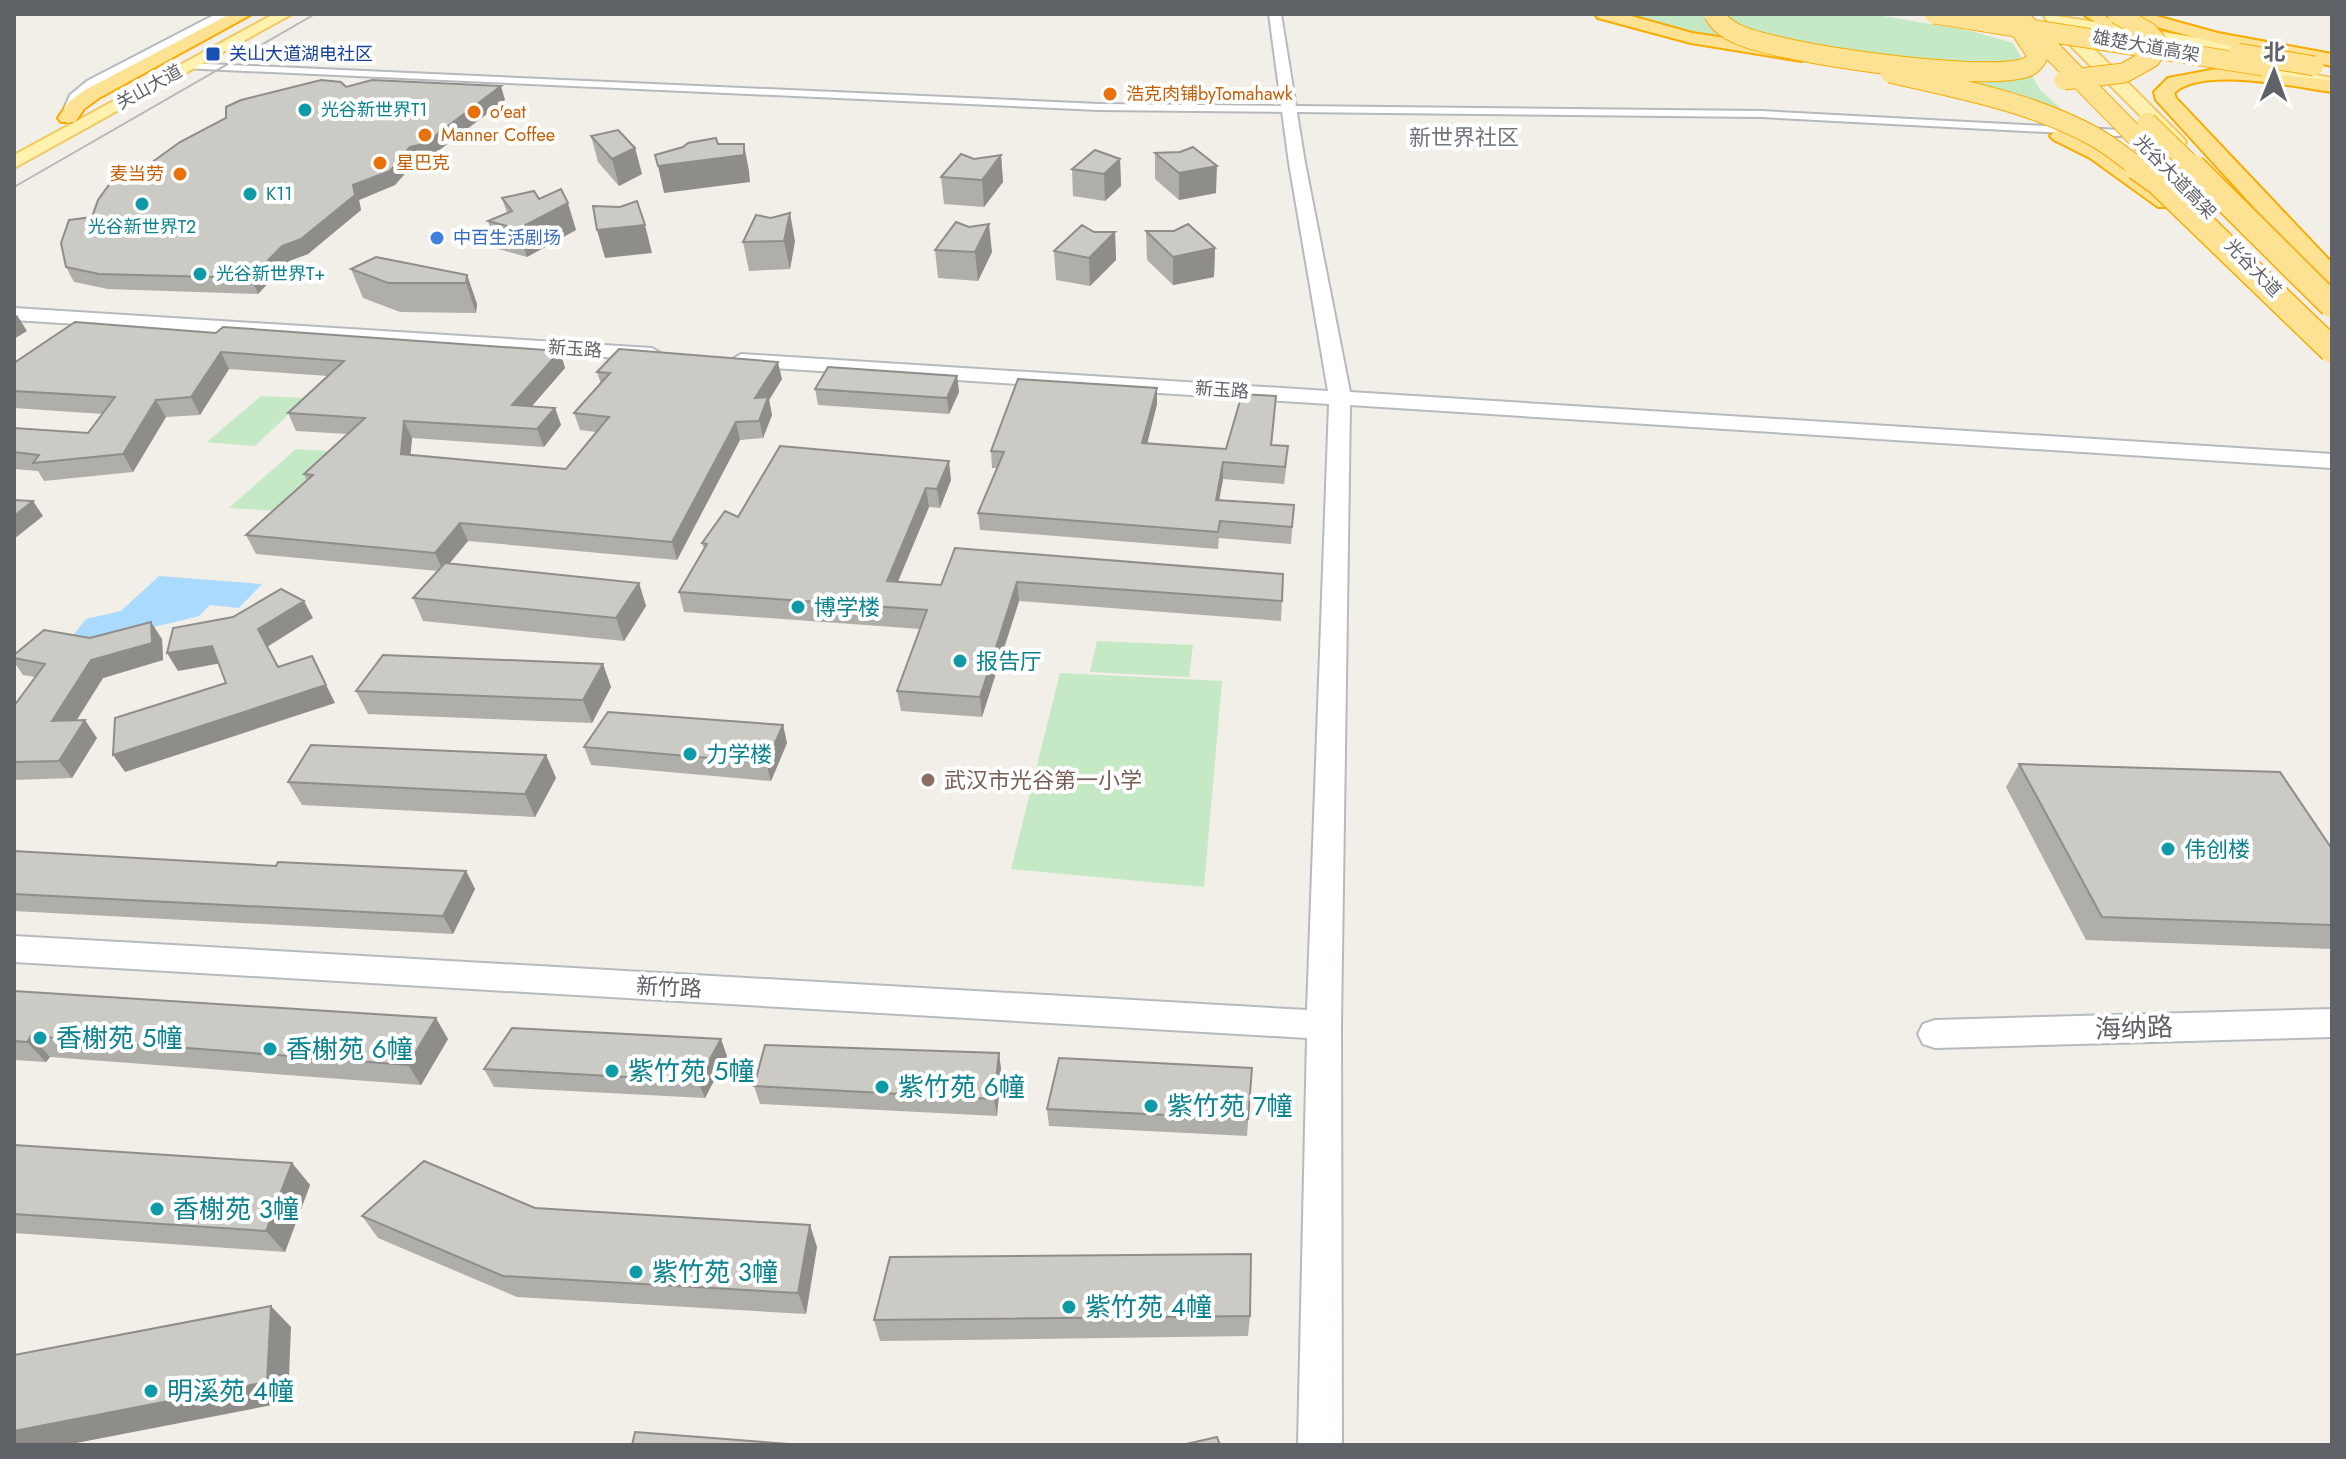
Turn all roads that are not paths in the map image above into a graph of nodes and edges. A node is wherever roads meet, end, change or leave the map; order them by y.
1 (226, 14) edge
2 (243, 14) edge
3 (261, 14) edge
4 (285, 14) edge
5 (1275, 14) edge
6 (1714, 14) edge
7 (1934, 14) edge
8 (1943, 14) edge
9 (1960, 14) edge
10 (2092, 14) edge
11 (2117, 14) edge
12 (2129, 14) edge
13 (1615, 16) edge
14 (2013, 16) edge
15 (2048, 16) edge
16 (2073, 35) junction
17 (2332, 64) edge
18 (186, 66) junction
19 (2263, 66) junction
20 (2332, 82) edge
21 (1291, 111) junction
22 (68, 118) junction
23 (2120, 133) junction
24 (14, 147) edge
25 (14, 162) edge
26 (2255, 229) junction
27 (2332, 278) edge
28 (2332, 290) edge
29 (2332, 305) edge
30 (14, 314) edge
31 (2332, 341) edge
32 (2332, 350) edge
33 (679, 356) edge
34 (2332, 358) edge
35 (726, 359) edge
36 (1340, 397) junction
37 (2332, 461) edge
38 (14, 949) edge
39 (2332, 1023) edge
40 (1324, 1025) junction
41 (1935, 1034) dead end
42 (1320, 1445) edge

1 - 22 street
2 - 22 highway
3 - 22 main road, 关山大道
4 - 18 main road, 关山大道
5 - 21 street
6 - 14 highway, bridge
7 - 19 highway, bridge
8 - 14 main road
9 - 19 highway, 雄楚大道高架, bridge
10 - 26 highway, bridge
11 - 13 highway, bridge
12 - 17 highway
13 - 32 highway, bridge
13 - 34 highway
14 - 15 main road
14 - 16 main road
14 - 17 highway, 雄楚大道高架, bridge
14 - 23 main road, 光谷大道
14 - 31 highway, 光谷大道高架, bridge
15 - 16 main road, 光谷大道
15 - 17 main road
15 - 26 highway, 光谷大道高架, bridge
16 - 20 main road
16 - 28 main road, 光谷大道
18 - 21 street
18 - 25 main road, 关山大道
19 - 20 highway, 雄楚大道高架
20 - 27 highway
21 - 23 street
21 - 36 street
22 - 24 main road, 关山大道
23 - 32 main road, 光谷大道
26 - 29 highway, 光谷大道高架, bridge
30 - 33 street, 新玉路
35 - 36 street, 新玉路
36 - 37 street, 新玉路
36 - 40 street
38 - 40 street, 新竹路
39 - 41 street, 海纳路
40 - 42 street

